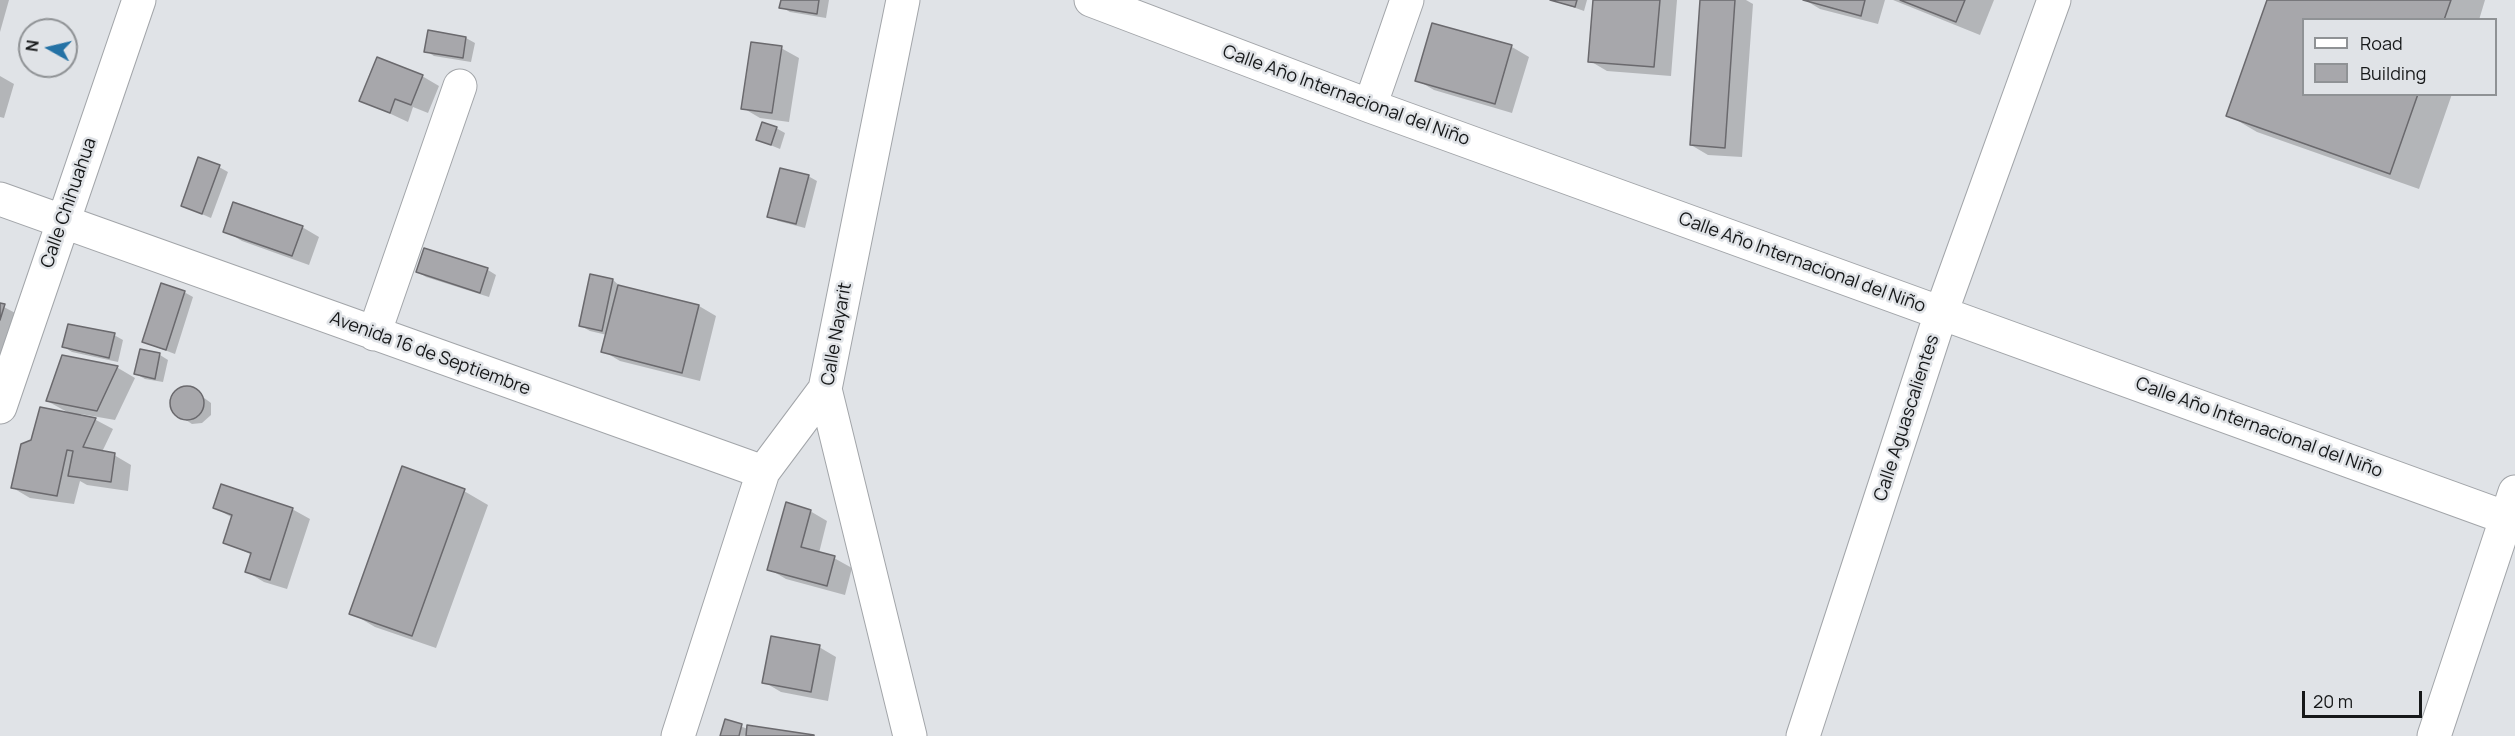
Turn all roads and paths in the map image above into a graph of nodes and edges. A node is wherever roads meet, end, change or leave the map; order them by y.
1 (139, 0) edge
2 (903, 0) edge
3 (1091, 0) edge
4 (1407, 0) edge
5 (2054, 0) edge
6 (460, 86) dead end
7 (1370, 106) junction
8 (0, 198) edge
9 (62, 220) junction
10 (1941, 313) junction
11 (374, 334) junction
12 (825, 389) junction
13 (0, 407) edge
14 (763, 472) junction
15 (2512, 510) edge
16 (678, 736) edge
17 (910, 736) edge
18 (1803, 736) edge
19 (2434, 736) edge

1 - 9 street, Calle Chihuahua
2 - 12 street, Calle Nayarit
3 - 7 street, Calle Año Internacional del Niño
4 - 7 street
5 - 10 street, Calle Aguascalientes
6 - 11 street
7 - 10 street, Calle Año Internacional del Niño
8 - 9 street, Avenida 16 de Septiembre
9 - 11 street, Avenida 16 de Septiembre
9 - 13 street, Calle Chihuahua
10 - 15 street, Calle Año Internacional del Niño
10 - 18 street, Calle Aguascalientes
11 - 14 street, Avenida 16 de Septiembre
12 - 14 street
12 - 17 street, Calle Nayarit
14 - 16 street
15 - 19 street

